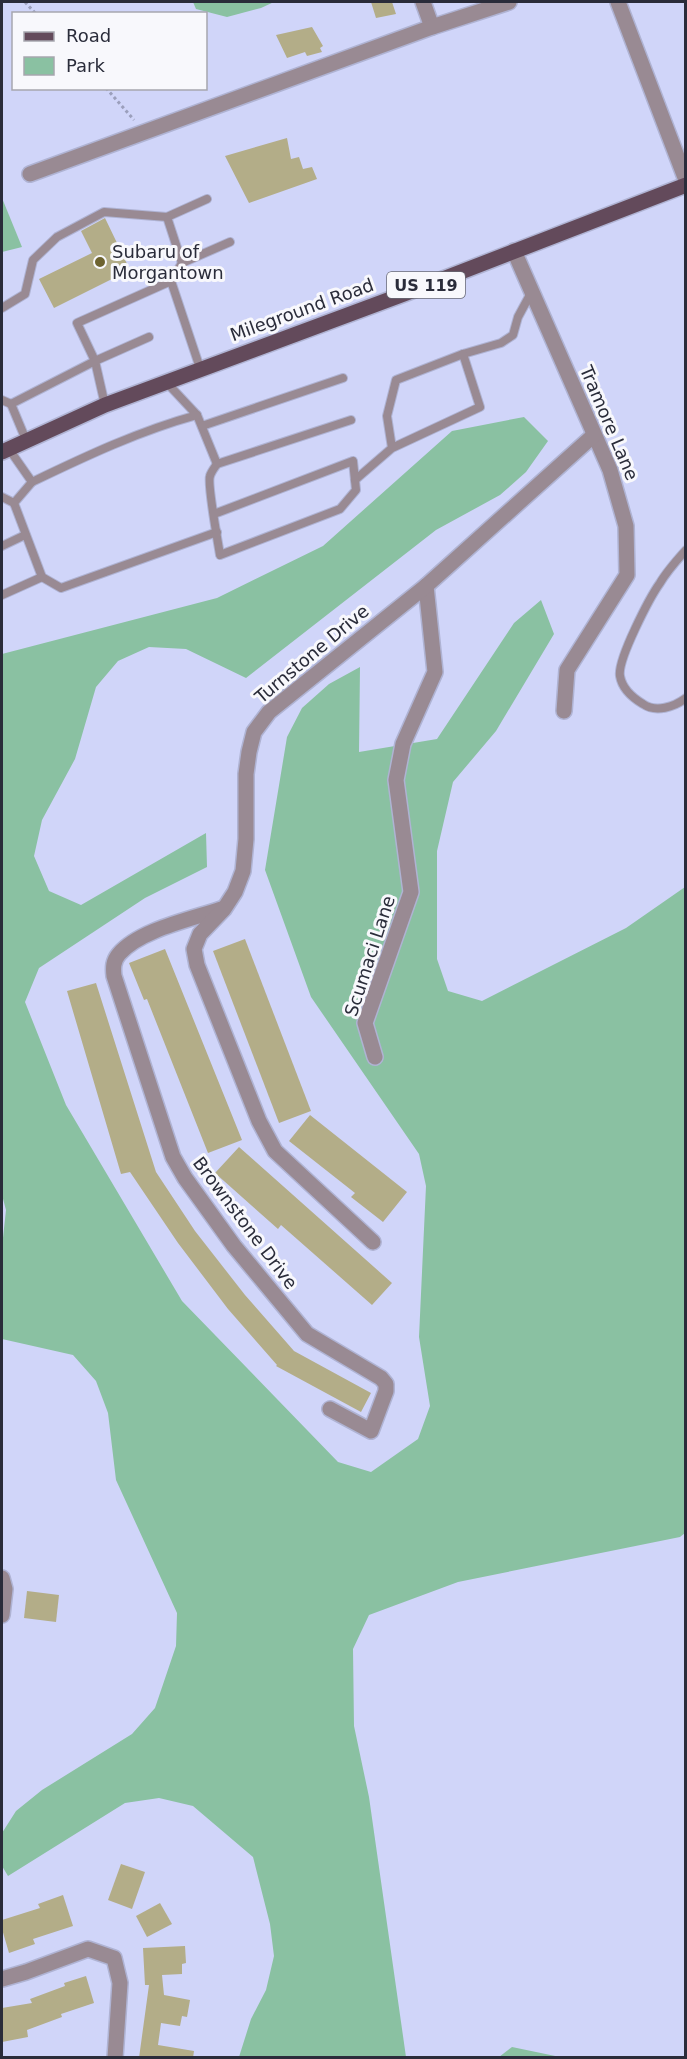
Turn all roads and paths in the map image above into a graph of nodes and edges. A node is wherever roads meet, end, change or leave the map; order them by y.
1 (423, 2) edge
2 (509, 2) edge
3 (618, 2) edge
4 (432, 27) junction
5 (107, 90) edge
6 (146, 132) junction
7 (30, 174) dead end
8 (686, 180) edge
9 (686, 185) edge
10 (207, 199) dead end
11 (167, 217) junction
12 (230, 242) dead end
13 (514, 251) junction
14 (182, 263) junction
15 (171, 281) junction
16 (531, 293) junction
17 (2, 308) edge
18 (149, 337) dead end
19 (463, 354) junction
20 (95, 361) junction
21 (200, 368) junction
22 (343, 378) dead end
23 (166, 381) junction
24 (2, 400) edge
25 (11, 404) junction
26 (105, 405) junction
27 (197, 415) junction
28 (351, 420) dead end
29 (202, 426) junction
30 (594, 435) junction
31 (26, 440) junction
32 (392, 448) junction
33 (5, 450) edge
34 (217, 464) junction
35 (355, 480) junction
36 (32, 482) junction
37 (2, 496) edge
38 (14, 502) junction
39 (214, 514) junction
40 (217, 532) junction
41 (25, 535) junction
42 (2, 546) edge
43 (686, 550) edge
44 (42, 577) junction
45 (426, 586) junction
46 (2, 595) edge
47 (686, 698) edge
48 (564, 711) dead end
49 (224, 909) junction
50 (375, 1057) dead end
51 (373, 1242) dead end
52 (330, 1409) dead end
53 (2, 1578) edge
54 (2, 1615) edge
55 (2, 1979) edge
56 (114, 2058) edge

1 - 4 street
2 - 4 street
3 - 8 street
4 - 6 street
5 - 6 path
6 - 7 street
9 - 13 main road, Mileground Road / US 119
10 - 11 lane
11 - 14 lane
11 - 17 lane
12 - 14 lane
13 - 16 street, Tramore Lane
13 - 21 main road, Mileground Road / US 119
14 - 15 lane
15 - 20 lane
15 - 21 lane
16 - 19 lane
16 - 30 street, Tramore Lane
18 - 20 lane
19 - 32 lane
19 - 32 lane
20 - 25 lane
20 - 26 lane
21 - 23 main road, Mileground Road / US 119
22 - 29 lane
23 - 26 main road, Mileground Road / US 119
23 - 27 lane
24 - 25 lane
25 - 31 lane
26 - 31 main road, Mileground Road / US 119
27 - 29 lane
27 - 36 lane
28 - 34 lane
29 - 34 lane
30 - 45 street, Turnstone Drive
30 - 48 street, Tramore Lane
31 - 33 main road, Mileground Road / US 119
32 - 35 lane
33 - 36 lane
34 - 39 lane
35 - 39 lane
35 - 40 lane
36 - 38 lane
37 - 38 lane
38 - 41 lane
39 - 40 lane
40 - 44 lane
41 - 42 lane
41 - 44 lane
43 - 47 lane
44 - 46 lane
45 - 49 street, Turnstone Drive
45 - 50 street, Scumaci Lane
49 - 51 street, Turnstone Drive
49 - 52 street, Brownstone Drive
53 - 54 street
55 - 56 street

